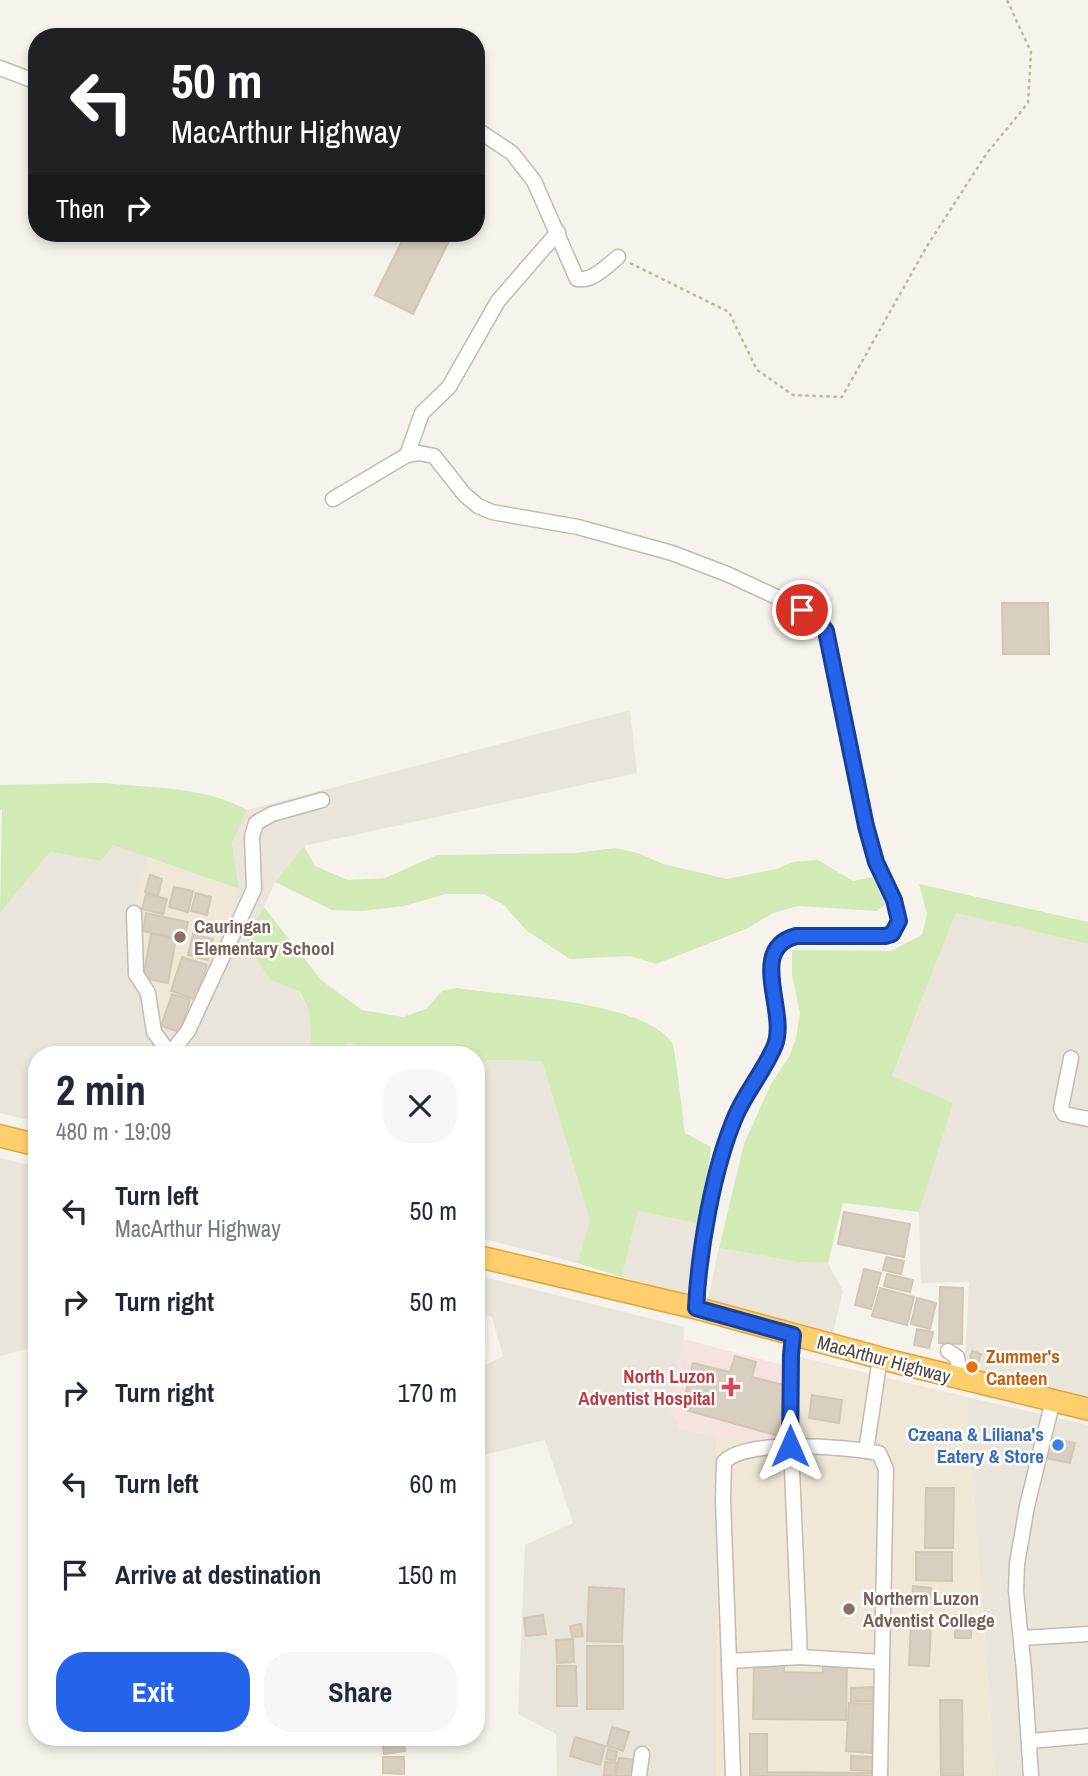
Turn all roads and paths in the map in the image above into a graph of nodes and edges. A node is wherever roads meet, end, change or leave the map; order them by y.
1 (1007, 0) edge
2 (0, 68) edge
3 (28, 79) edge
4 (485, 136) edge
5 (558, 232) junction
6 (618, 257) joint
7 (407, 455) junction
8 (333, 499) dead end
9 (321, 800) dead end
10 (134, 913) dead end
11 (164, 1046) edge
12 (176, 1046) edge
13 (1071, 1058) dead end
14 (1088, 1119) edge
15 (0, 1136) edge
16 (28, 1143) edge
17 (485, 1258) edge
18 (696, 1308) junction
19 (793, 1335) junction
20 (948, 1350) dead end
21 (880, 1358) junction
22 (960, 1379) junction
23 (1054, 1400) junction
24 (1088, 1409) edge
25 (790, 1446) junction
26 (866, 1451) junction
27 (1088, 1634) edge
28 (1022, 1638) junction
29 (800, 1657) junction
30 (729, 1661) junction
31 (882, 1662) junction
32 (1088, 1736) edge
33 (1030, 1741) junction
34 (642, 1754) dead end
35 (639, 1776) edge
36 (733, 1776) edge
37 (880, 1776) edge
38 (1031, 1776) edge

1 - 6 path
2 - 3 street
4 - 5 street
5 - 6 street
5 - 7 street
7 - 8 street
7 - 18 street
9 - 12 street
10 - 11 street
13 - 14 street
15 - 16 highway
17 - 18 highway, MacArthur Highway
18 - 19 highway, MacArthur Highway
19 - 21 highway, MacArthur Highway
19 - 25 street
20 - 22 street
21 - 22 highway, MacArthur Highway
21 - 26 street
22 - 23 highway, MacArthur Highway
23 - 24 highway, MacArthur Highway
23 - 28 street
25 - 26 street
25 - 29 street
25 - 30 street
26 - 31 street
27 - 28 street
28 - 33 street
29 - 30 street
29 - 31 street
30 - 36 street
31 - 37 street
32 - 33 street
33 - 38 street
34 - 35 street

